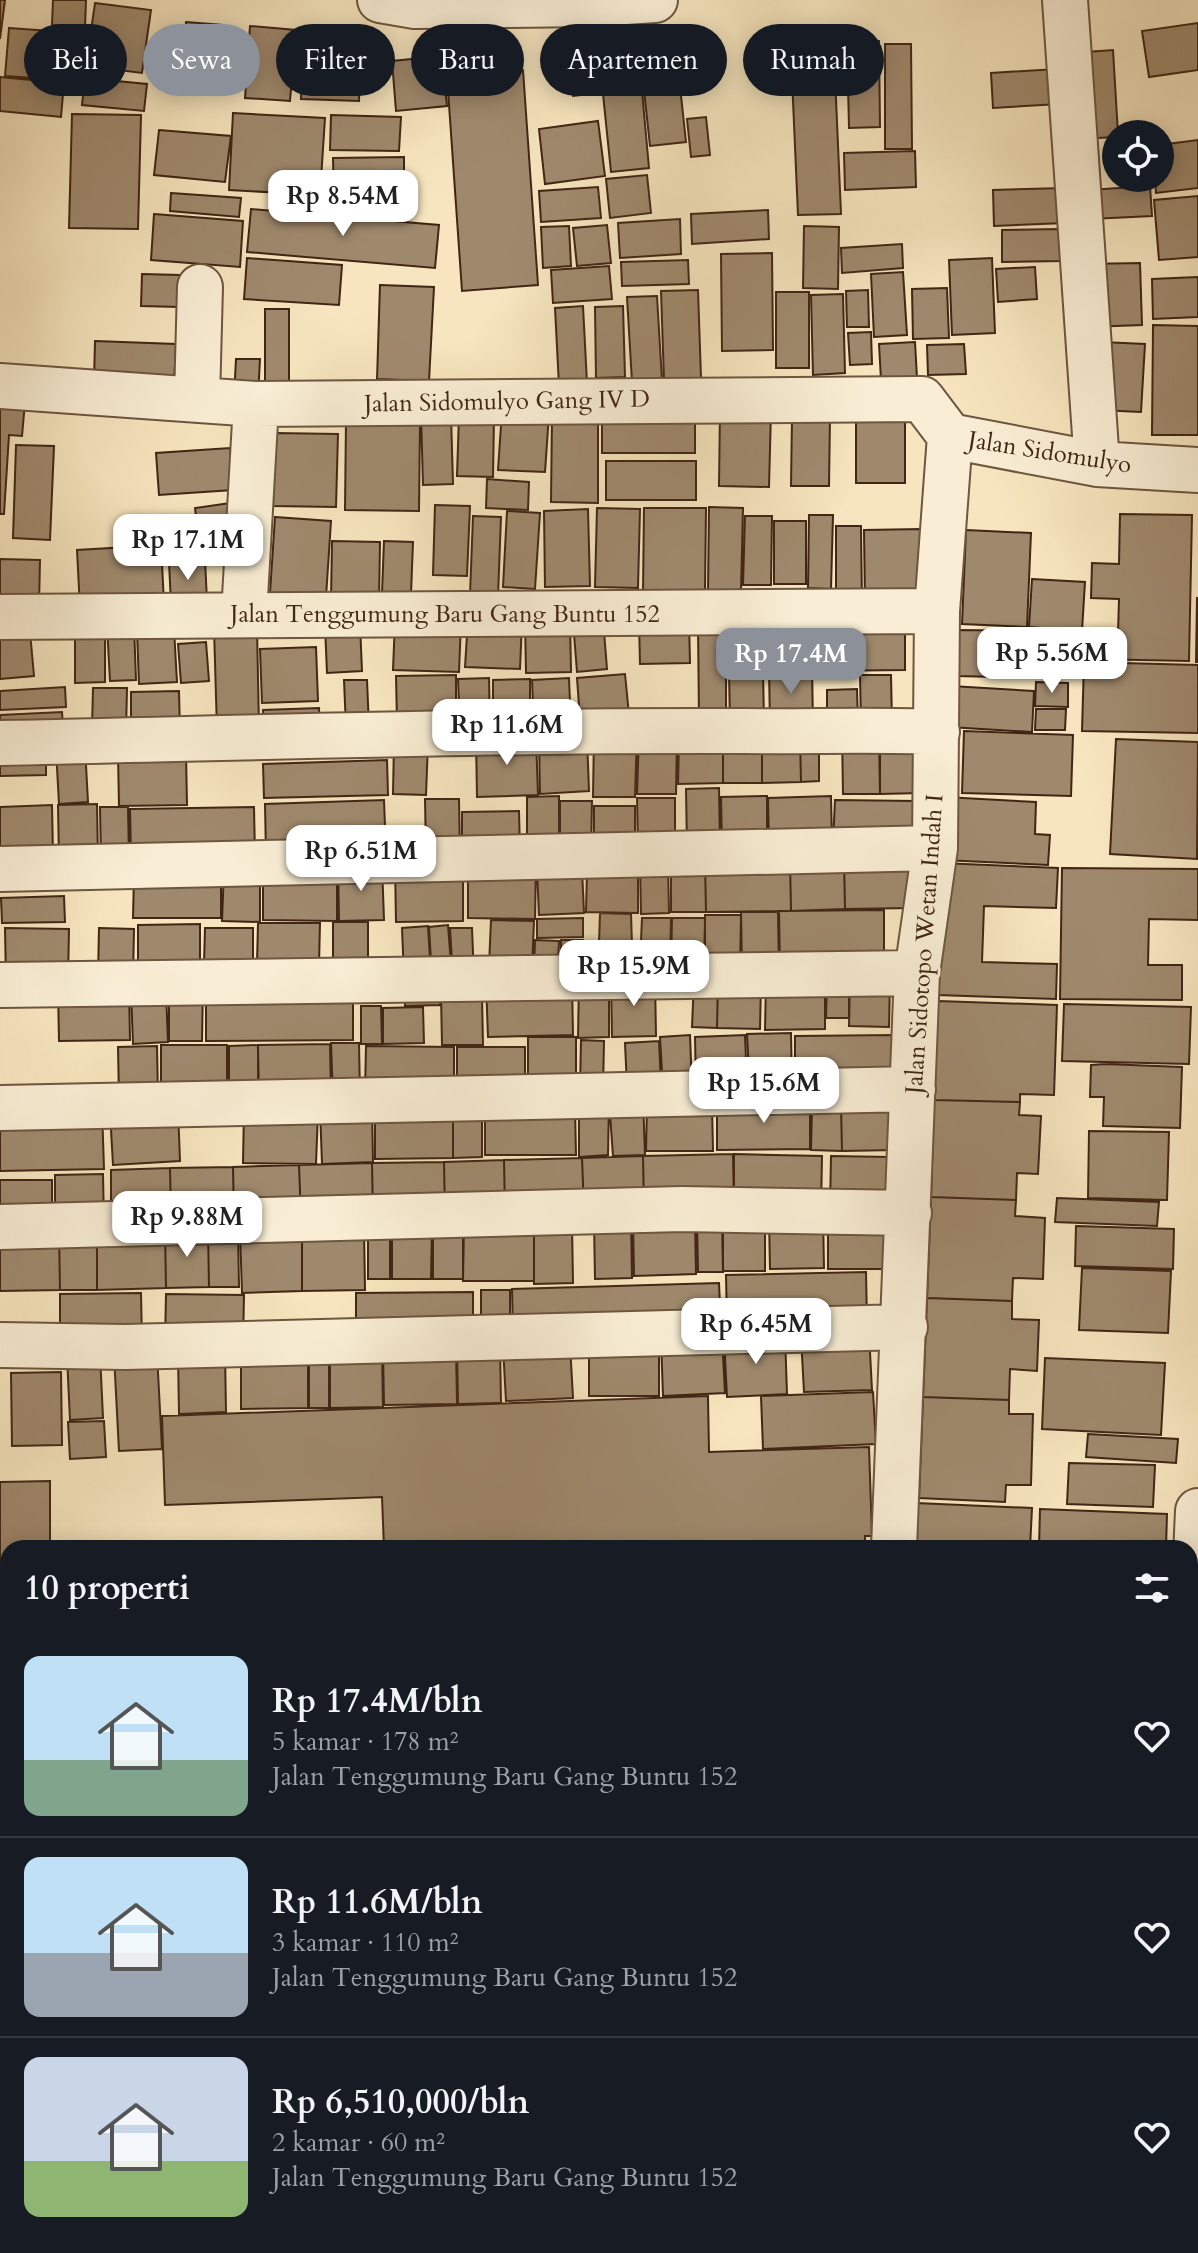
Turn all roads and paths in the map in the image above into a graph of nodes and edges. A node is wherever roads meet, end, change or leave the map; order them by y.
1 (380, 0) edge
2 (655, 0) edge
3 (1065, 0) edge
4 (447, 2) edge
5 (594, 2) edge
6 (200, 287) dead end
7 (0, 386) edge
8 (197, 399) junction
9 (256, 404) junction
10 (950, 436) junction
11 (1097, 464) junction
12 (1198, 470) edge
13 (937, 611) junction
14 (244, 615) junction
15 (0, 617) edge
16 (937, 732) junction
17 (0, 743) edge
18 (935, 848) junction
19 (0, 869) edge
20 (917, 973) junction
21 (0, 985) edge
22 (913, 1089) junction
23 (0, 1108) edge
24 (909, 1213) junction
25 (0, 1227) edge
26 (905, 1327) junction
27 (0, 1345) edge
28 (1198, 1511) edge
29 (894, 1540) edge
30 (1197, 1540) edge

1 - 4 street
2 - 5 street
3 - 11 street
4 - 5 street
6 - 8 street
7 - 8 street
8 - 9 street
9 - 10 street, Jalan Sidomulyo Gang IV D
9 - 14 street
10 - 11 street, Jalan Sidomulyo
10 - 13 street, Jalan Sidotopo Wetan Indah I
11 - 12 street, Jalan Sidomulyo
13 - 14 street, Jalan Tenggumung Baru Gang Buntu 152
13 - 16 street, Jalan Sidotopo Wetan Indah I
14 - 15 street, Jalan Tenggumung Baru Gang Buntu 152
16 - 17 street
16 - 18 street, Jalan Sidotopo Wetan Indah I
18 - 19 street
18 - 20 street, Jalan Sidotopo Wetan Indah I
20 - 21 street
20 - 22 street, Jalan Sidotopo Wetan Indah I
22 - 23 street
22 - 24 street, Jalan Sidotopo Wetan Indah I
24 - 25 street
24 - 26 street, Jalan Sidotopo Wetan Indah I
26 - 27 street
26 - 29 street, Jalan Sidotopo Wetan Indah I
28 - 30 street

